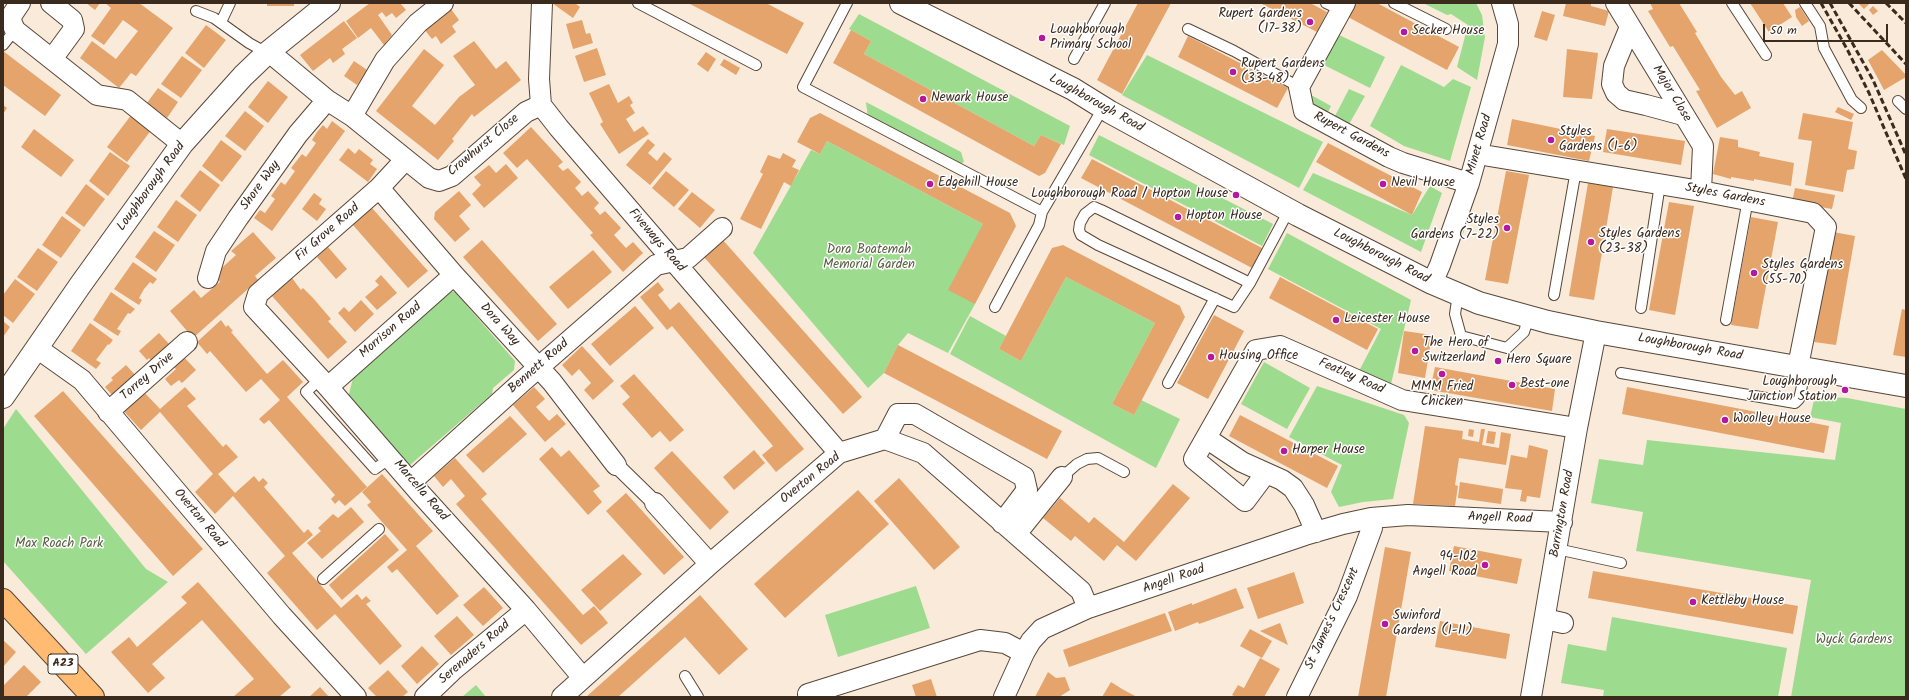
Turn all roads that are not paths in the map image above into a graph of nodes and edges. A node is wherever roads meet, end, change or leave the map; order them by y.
1 (20, 3) edge
2 (51, 3) edge
3 (230, 3) edge
4 (329, 3) edge
5 (443, 3) edge
6 (542, 3) edge
7 (638, 3) edge
8 (847, 3) edge
9 (901, 3) edge
10 (1105, 3) edge
11 (1394, 3) edge
12 (1502, 3) edge
13 (1616, 3) edge
14 (1732, 3) edge
15 (1805, 3) edge
16 (1338, 5) edge
17 (196, 11) dead end
18 (221, 22) junction
19 (1630, 27) junction
20 (1446, 29) dead end
21 (1188, 30) dead end
22 (9, 38) edge
23 (267, 53) junction
24 (1766, 55) dead end
25 (52, 59) junction
26 (1074, 59) dead end
27 (756, 65) dead end
28 (1298, 87) junction
29 (327, 100) junction
30 (1898, 101) dead end
31 (541, 105) junction
32 (1103, 108) junction
33 (1861, 108) dead end
34 (1906, 109) edge
35 (352, 116) junction
36 (1683, 116) junction
37 (182, 144) junction
38 (1478, 154) junction
39 (405, 160) junction
40 (1576, 170) junction
41 (1468, 182) junction
42 (1660, 184) junction
43 (379, 188) junction
44 (1701, 191) junction
45 (1748, 199) junction
46 (1289, 210) junction
47 (1042, 212) junction
48 (722, 228) dead end
49 (673, 261) junction
50 (454, 275) junction
51 (208, 278) dead end
52 (1250, 283) junction
53 (1432, 283) junction
54 (1458, 294) junction
55 (1554, 295) dead end
56 (1214, 298) junction
57 (254, 307) joint
58 (995, 307) dead end
59 (1641, 308) dead end
60 (1529, 316) junction
61 (1726, 320) dead end
62 (1596, 332) junction
63 (187, 342) dead end
64 (37, 348) junction
65 (1802, 367) junction
66 (538, 368) junction
67 (1621, 373) dead end
68 (324, 383) junction
69 (1168, 383) dead end
70 (1906, 386) edge
71 (3, 397) edge
72 (108, 412) junction
73 (1577, 428) junction
74 (1206, 438) junction
75 (885, 439) junction
76 (839, 453) junction
77 (616, 465) joint
78 (1124, 472) dead end
79 (1266, 473) junction
80 (1062, 477) joint
81 (414, 491) junction
82 (655, 503) joint
83 (1371, 518) junction
84 (1562, 522) junction
85 (1009, 528) junction
86 (379, 529) dead end
87 (1316, 532) junction
88 (1557, 549) junction
89 (1621, 563) dead end
90 (710, 564) junction
91 (323, 579) dead end
92 (3, 600) edge
93 (1088, 608) junction
94 (526, 610) junction
95 (1024, 653) junction
96 (685, 676) dead end
97 (583, 678) junction
98 (808, 694) dead end
99 (93, 697) edge
100 (356, 697) edge
101 (425, 697) edge
102 (562, 697) edge
103 (698, 697) edge
104 (1004, 697) edge
105 (1297, 697) edge
106 (1531, 697) edge

1 - 22 street
2 - 25 street
3 - 18 lane
4 - 23 street, Loughborough Road
5 - 35 street
6 - 31 street
7 - 27 lane
8 - 47 lane
9 - 32 street, Loughborough Road
10 - 26 lane
11 - 20 lane
12 - 38 street, Minet Road
13 - 19 street, Major Close
14 - 24 lane
15 - 33 lane
16 - 28 street
17 - 18 lane
18 - 23 lane
19 - 36 street, Major Close
19 - 36 street
21 - 28 lane
22 - 25 street
23 - 29 street, Crowhurst Close
23 - 37 street, Loughborough Road
25 - 37 street
28 - 41 street, Rupert Gardens
29 - 35 street, Crowhurst Close
29 - 51 street, Shore Way
30 - 34 lane
31 - 39 street, Crowhurst Close
31 - 49 street, Fiveways Road
32 - 46 street, Loughborough Road
32 - 47 lane
35 - 39 street, Crowhurst Close
36 - 44 street, Major Close
37 - 64 street, Loughborough Road
38 - 40 street, Styles Gardens
38 - 41 street, Minet Road
39 - 43 street, Fir Grove Road
40 - 42 street, Styles Gardens
40 - 55 lane
41 - 53 street, Minet Road
42 - 44 street, Styles Gardens
42 - 59 lane
43 - 50 street, Dora Way
43 - 57 street, Fir Grove Road
44 - 45 street, Styles Gardens
45 - 61 lane
45 - 65 street, Styles Gardens
46 - 52 lane
46 - 53 street, Loughborough Road
47 - 58 lane
48 - 49 street, Bennett Road
49 - 66 street, Bennett Road
49 - 76 street, Fiveways Road
50 - 66 street, Dora Way
50 - 68 street, Morrison Road
52 - 56 lane
52 - 56 lane
53 - 54 street, Loughborough Road
54 - 60 street, Loughborough Road
54 - 60 lane
56 - 69 lane
57 - 68 street, Marcella Road
60 - 62 street, Loughborough Road
62 - 65 street, Loughborough Road
62 - 73 street, Barrington Road
63 - 72 street, Torrey Drive
64 - 71 street, Loughborough Road
64 - 72 street, Overton Road
65 - 67 lane
65 - 70 street, Loughborough Road
66 - 77 street, Dora Way
66 - 81 street, Bennett Road
68 - 81 street, Marcella Road
72 - 100 street, Overton Road
73 - 74 street, Featley Road
73 - 84 street, Barrington Road
74 - 79 street
74 - 79 street, Featley Road
75 - 76 street, Overton Road
75 - 85 street
75 - 85 street
76 - 90 street, Overton Road
77 - 82 street
78 - 80 lane
79 - 87 street
80 - 85 street
81 - 94 street, Marcella Road
82 - 90 street
83 - 84 street, Angell Road
83 - 87 street, Angell Road
83 - 105 street, St James's Crescent
84 - 88 street, Barrington Road
85 - 93 street
86 - 91 lane
87 - 93 street, Angell Road
88 - 89 lane
88 - 106 street, Barrington Road
90 - 97 street, Overton Road
92 - 99 highway, A23
93 - 95 street, Angell Road
94 - 97 street, Marcella Road
94 - 101 street, Serenaders Road
95 - 98 street
95 - 104 street, Angell Road
96 - 103 lane
97 - 102 street, Overton Road

